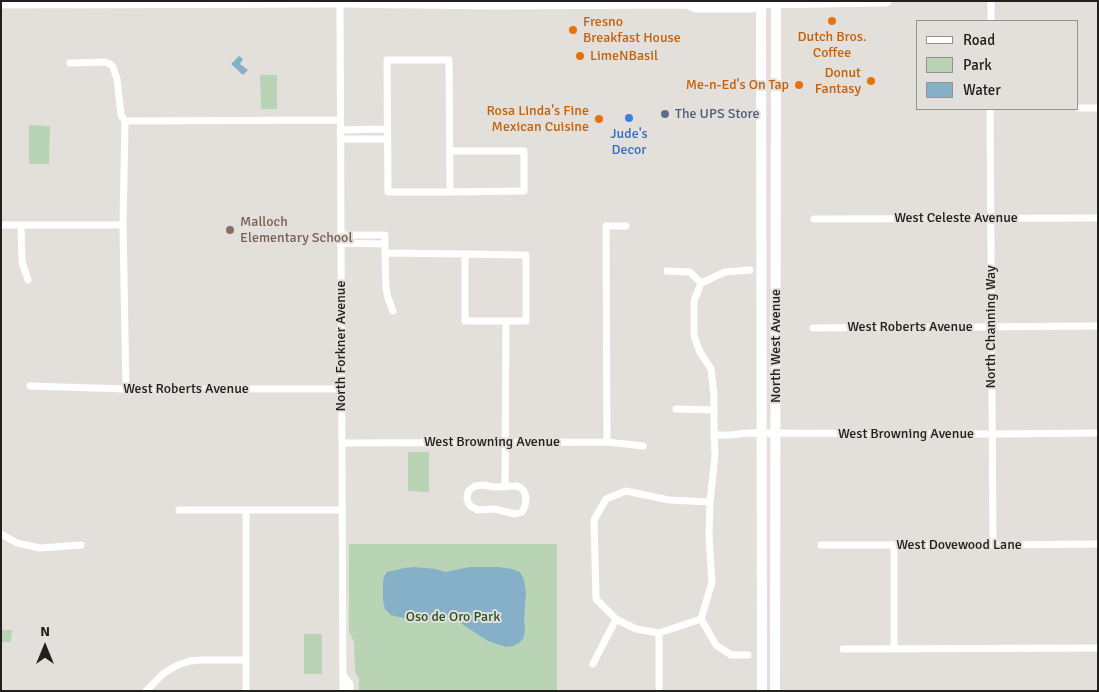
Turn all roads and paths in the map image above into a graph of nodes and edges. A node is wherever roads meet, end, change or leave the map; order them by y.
1 (886, 1) edge
2 (991, 1) edge
3 (1, 2) edge
4 (136, 2) edge
5 (340, 2) edge
6 (688, 2) edge
7 (760, 2) edge
8 (776, 2) edge
9 (990, 20) edge
10 (70, 63) dead end
11 (1079, 108) edge
12 (1098, 108) edge
13 (990, 110) edge
14 (340, 120) junction
15 (125, 121) junction
16 (387, 129) junction
17 (340, 130) junction
18 (387, 139) junction
19 (340, 140) junction
20 (450, 151) junction
21 (761, 191) junction
22 (450, 192) junction
23 (990, 218) junction
24 (1098, 218) edge
25 (814, 219) dead end
26 (1, 224) edge
27 (22, 224) junction
28 (123, 225) junction
29 (626, 226) dead end
30 (340, 235) junction
31 (340, 243) junction
32 (385, 244) junction
33 (385, 253) junction
34 (465, 254) junction
35 (750, 270) dead end
36 (667, 271) dead end
37 (28, 280) dead end
38 (701, 282) junction
39 (393, 311) dead end
40 (776, 320) junction
41 (506, 321) junction
42 (1098, 326) edge
43 (991, 327) junction
44 (813, 328) dead end
45 (30, 386) dead end
46 (126, 388) junction
47 (341, 389) junction
48 (676, 410) dead end
49 (714, 410) junction
50 (762, 433) junction
51 (1098, 433) edge
52 (776, 434) junction
53 (992, 434) junction
54 (714, 435) junction
55 (505, 442) junction
56 (607, 442) junction
57 (342, 443) junction
58 (643, 446) dead end
59 (505, 487) junction
60 (710, 502) junction
61 (180, 510) dead end
62 (246, 510) junction
63 (342, 510) junction
64 (1, 534) edge
65 (1098, 544) edge
66 (81, 545) dead end
67 (821, 545) dead end
68 (894, 545) junction
69 (993, 546) junction
70 (616, 620) junction
71 (701, 620) junction
72 (659, 633) junction
73 (1098, 648) edge
74 (843, 649) dead end
75 (894, 649) junction
76 (748, 655) dead end
77 (246, 660) junction
78 (593, 664) dead end
79 (343, 675) junction
80 (659, 687) dead end
81 (146, 691) edge
82 (246, 691) edge
83 (342, 691) edge
84 (350, 691) edge
85 (762, 691) edge
86 (775, 691) edge

1 - 8 main road
2 - 9 street
3 - 4 main road
4 - 5 main road
5 - 6 main road
5 - 14 street, North Forkner Avenue
6 - 7 main road
7 - 8 main road
7 - 21 main road, North West Avenue
8 - 40 main road, North West Avenue
10 - 15 street
11 - 12 street
13 - 23 street, North Channing Way
14 - 15 street
14 - 17 street, North Forkner Avenue
15 - 28 street
16 - 17 street
16 - 18 street
16 - 20 street
17 - 19 street, North Forkner Avenue
18 - 19 street
18 - 22 street
19 - 30 street, North Forkner Avenue
20 - 22 street
20 - 22 street
21 - 40 main road
21 - 50 main road, North West Avenue
23 - 24 street, West Celeste Avenue
23 - 25 street, West Celeste Avenue
23 - 43 street, North Channing Way
26 - 27 street
27 - 28 street
27 - 37 street
28 - 46 street
29 - 56 street
30 - 31 street, North Forkner Avenue
30 - 32 street
31 - 32 street
31 - 47 street, North Forkner Avenue
32 - 33 street
33 - 34 street
33 - 39 street
34 - 41 street
34 - 41 street
35 - 38 street
36 - 38 street
38 - 49 street
40 - 52 main road, North West Avenue
41 - 55 street
42 - 43 street, West Roberts Avenue
43 - 44 street, West Roberts Avenue
43 - 53 street, North Channing Way
45 - 46 street, West Roberts Avenue
46 - 47 street, West Roberts Avenue
47 - 57 street, North Forkner Avenue
48 - 49 street
49 - 54 street
50 - 52 street, West Browning Avenue
50 - 54 street, West Browning Avenue
50 - 85 main road, North West Avenue
51 - 53 street, West Browning Avenue
52 - 53 street, West Browning Avenue
52 - 86 main road, North West Avenue
53 - 69 street, North Channing Way
54 - 60 street
55 - 56 street, West Browning Avenue
55 - 57 street, West Browning Avenue
55 - 59 street
56 - 58 street, West Browning Avenue
57 - 63 street, North Forkner Avenue
59 - 59 street
60 - 70 street
60 - 71 street
61 - 62 street
62 - 63 street
62 - 77 street
63 - 79 street, North Forkner Avenue
64 - 66 street
65 - 69 street, West Dovewood Lane
67 - 68 street, West Dovewood Lane
68 - 69 street, West Dovewood Lane
68 - 75 street
70 - 72 street
70 - 78 street
71 - 72 street
71 - 76 street
72 - 80 street
73 - 75 street
74 - 75 street
77 - 81 street
77 - 82 street
79 - 83 street, North Forkner Avenue
79 - 84 street

